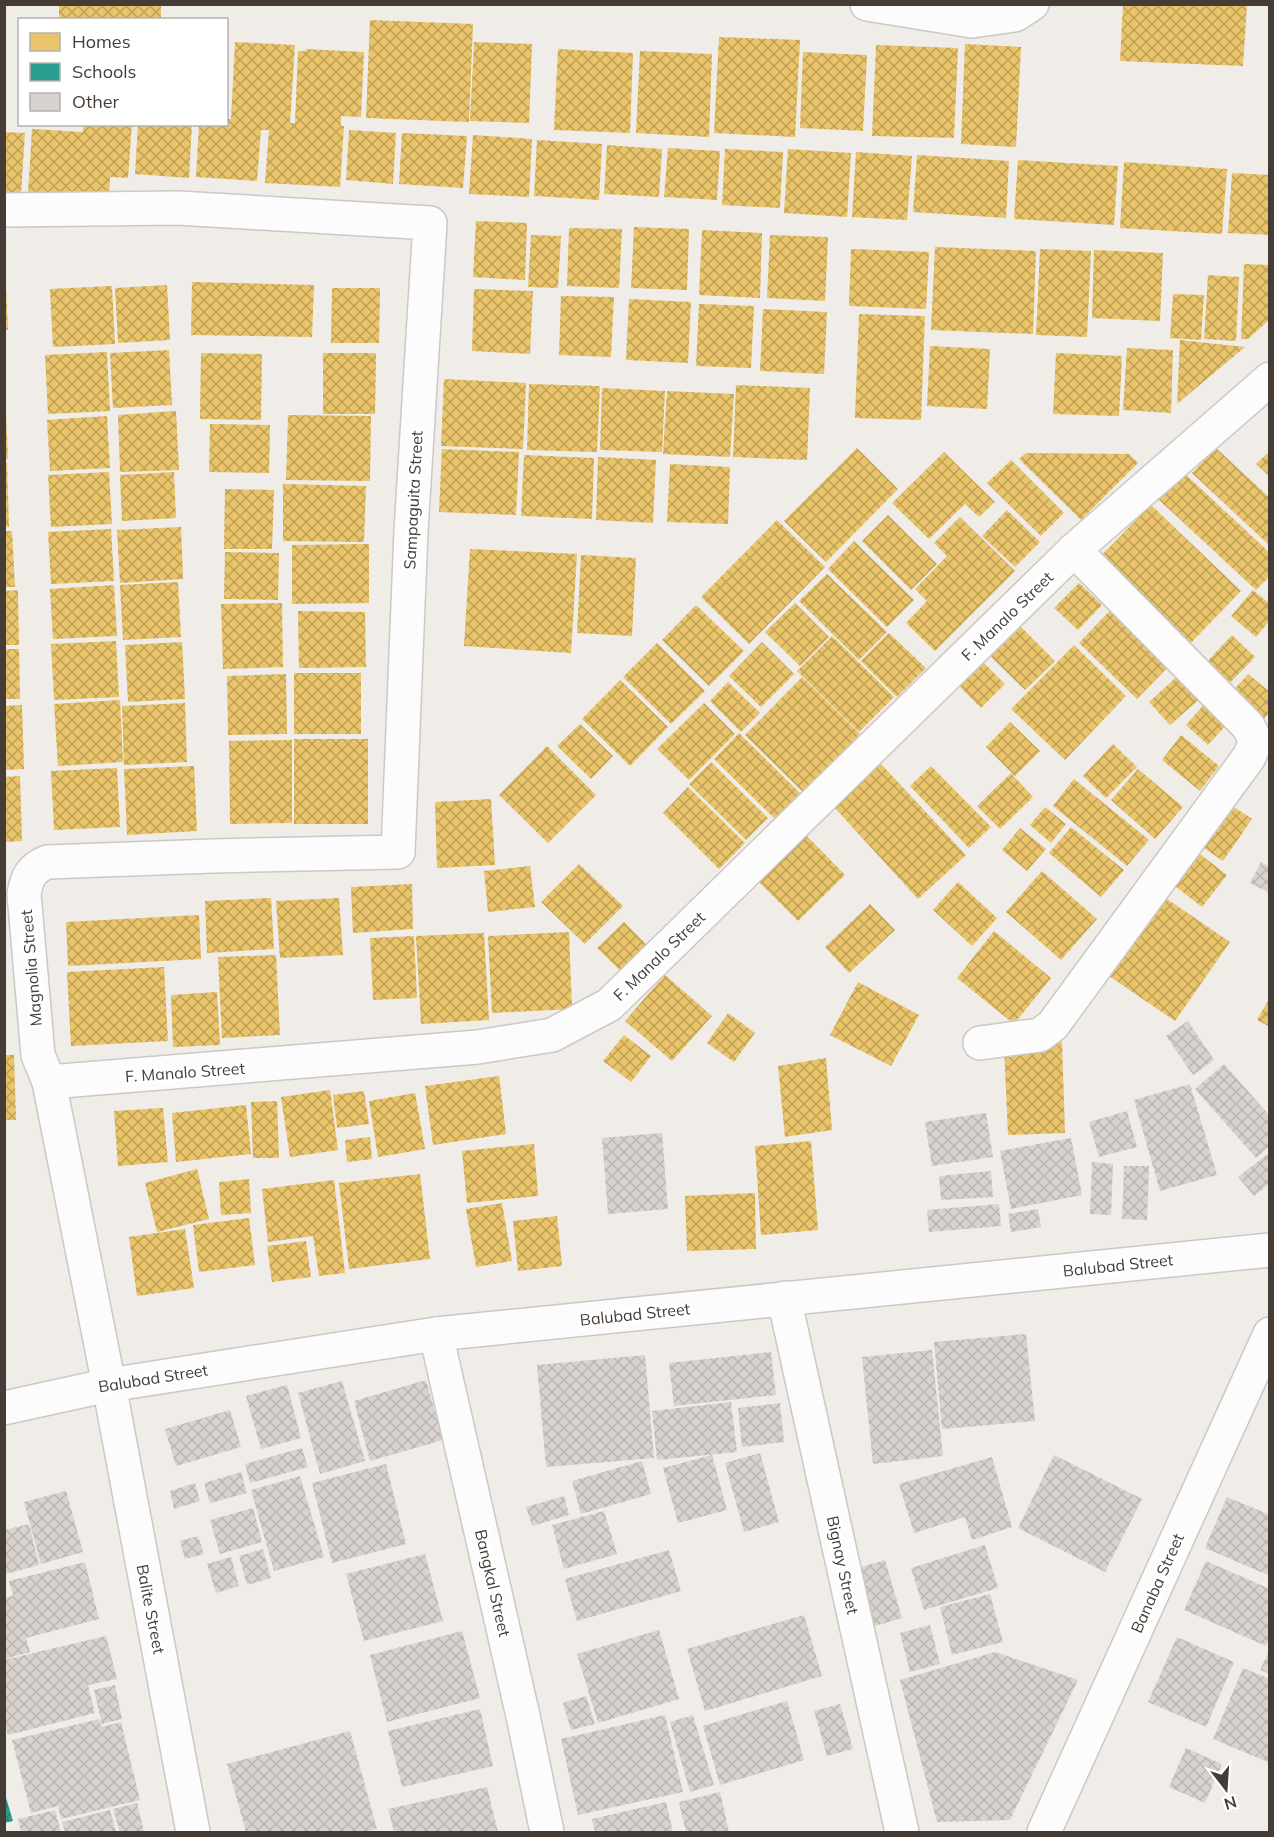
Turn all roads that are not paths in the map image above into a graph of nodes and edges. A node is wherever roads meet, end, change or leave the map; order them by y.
1 (867, 4) edge
2 (1032, 4) edge
3 (4, 210) edge
4 (1269, 379) edge
5 (1074, 550) junction
6 (47, 862) joint
7 (980, 1043) dead end
8 (49, 1082) junction
9 (1269, 1250) edge
10 (784, 1298) junction
11 (436, 1334) junction
12 (1269, 1334) edge
13 (109, 1385) junction
14 (4, 1408) edge
15 (193, 1833) edge
16 (547, 1833) edge
17 (902, 1833) edge
18 (1044, 1833) edge

1 - 2 street
3 - 6 street, Sampaguita Street
4 - 5 street, F. Manalo Street
5 - 7 street
5 - 8 street, F. Manalo Street
6 - 8 street, Magnolia Street
8 - 13 street
9 - 10 street, Balubad Street
10 - 11 street, Balubad Street
10 - 17 street, Bignay Street
11 - 13 street, Balubad Street
11 - 16 street, Bangkal Street
12 - 18 street, Banaba Street
13 - 14 street, Balubad Street
13 - 15 street, Balite Street

